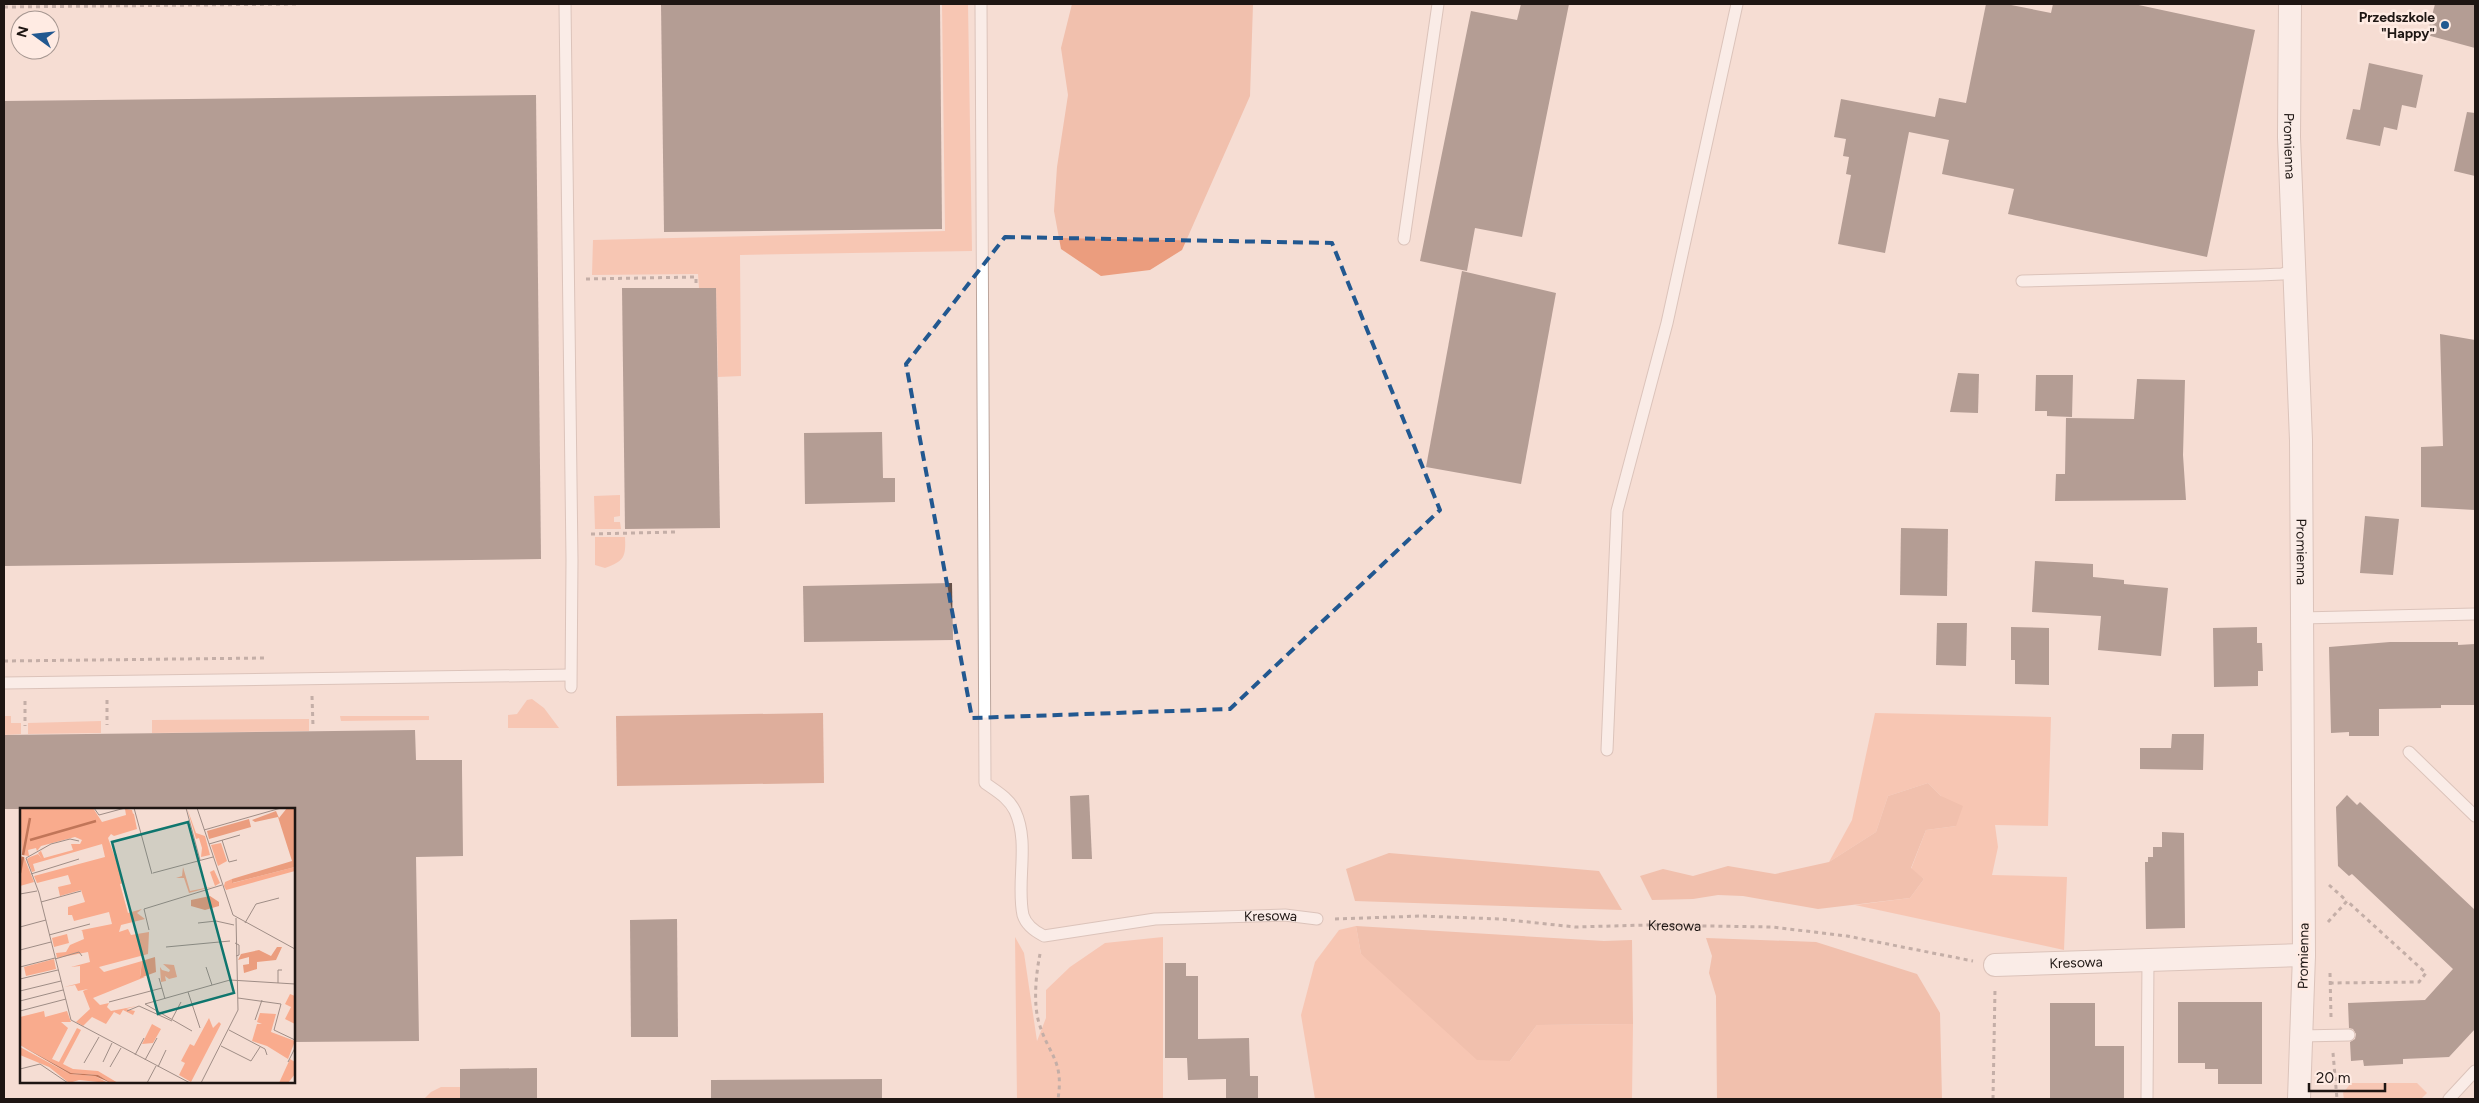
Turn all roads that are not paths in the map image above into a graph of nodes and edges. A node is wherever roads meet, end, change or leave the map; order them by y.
1 (566, 4) edge
2 (981, 4) edge
3 (1438, 4) edge
4 (1738, 4) edge
5 (2290, 4) edge
6 (1404, 239) dead end
7 (2296, 270) junction
8 (2022, 281) dead end
9 (2475, 614) edge
10 (2301, 618) junction
11 (570, 675) junction
12 (4, 683) edge
13 (571, 687) dead end
14 (1607, 750) dead end
15 (2409, 752) dead end
16 (2475, 816) edge
17 (1317, 919) road end
18 (2304, 955) junction
19 (2148, 960) junction
20 (1995, 965) road end
21 (2349, 1035) dead end
22 (2300, 1036) junction
23 (2475, 1071) edge
24 (2147, 1099) edge
25 (2299, 1099) edge
26 (2449, 1099) edge

1 - 11 lane
2 - 17 lane, Kresowa
3 - 6 lane
4 - 14 lane
5 - 7 street, Promienna
7 - 8 lane
7 - 10 street, Promienna
9 - 10 lane
10 - 18 street, Promienna
11 - 12 lane
11 - 13 lane
15 - 16 lane
18 - 19 street, Kresowa
18 - 22 street, Promienna
19 - 20 street, Kresowa
19 - 24 lane
21 - 22 lane
22 - 25 street, Promienna
23 - 26 lane

